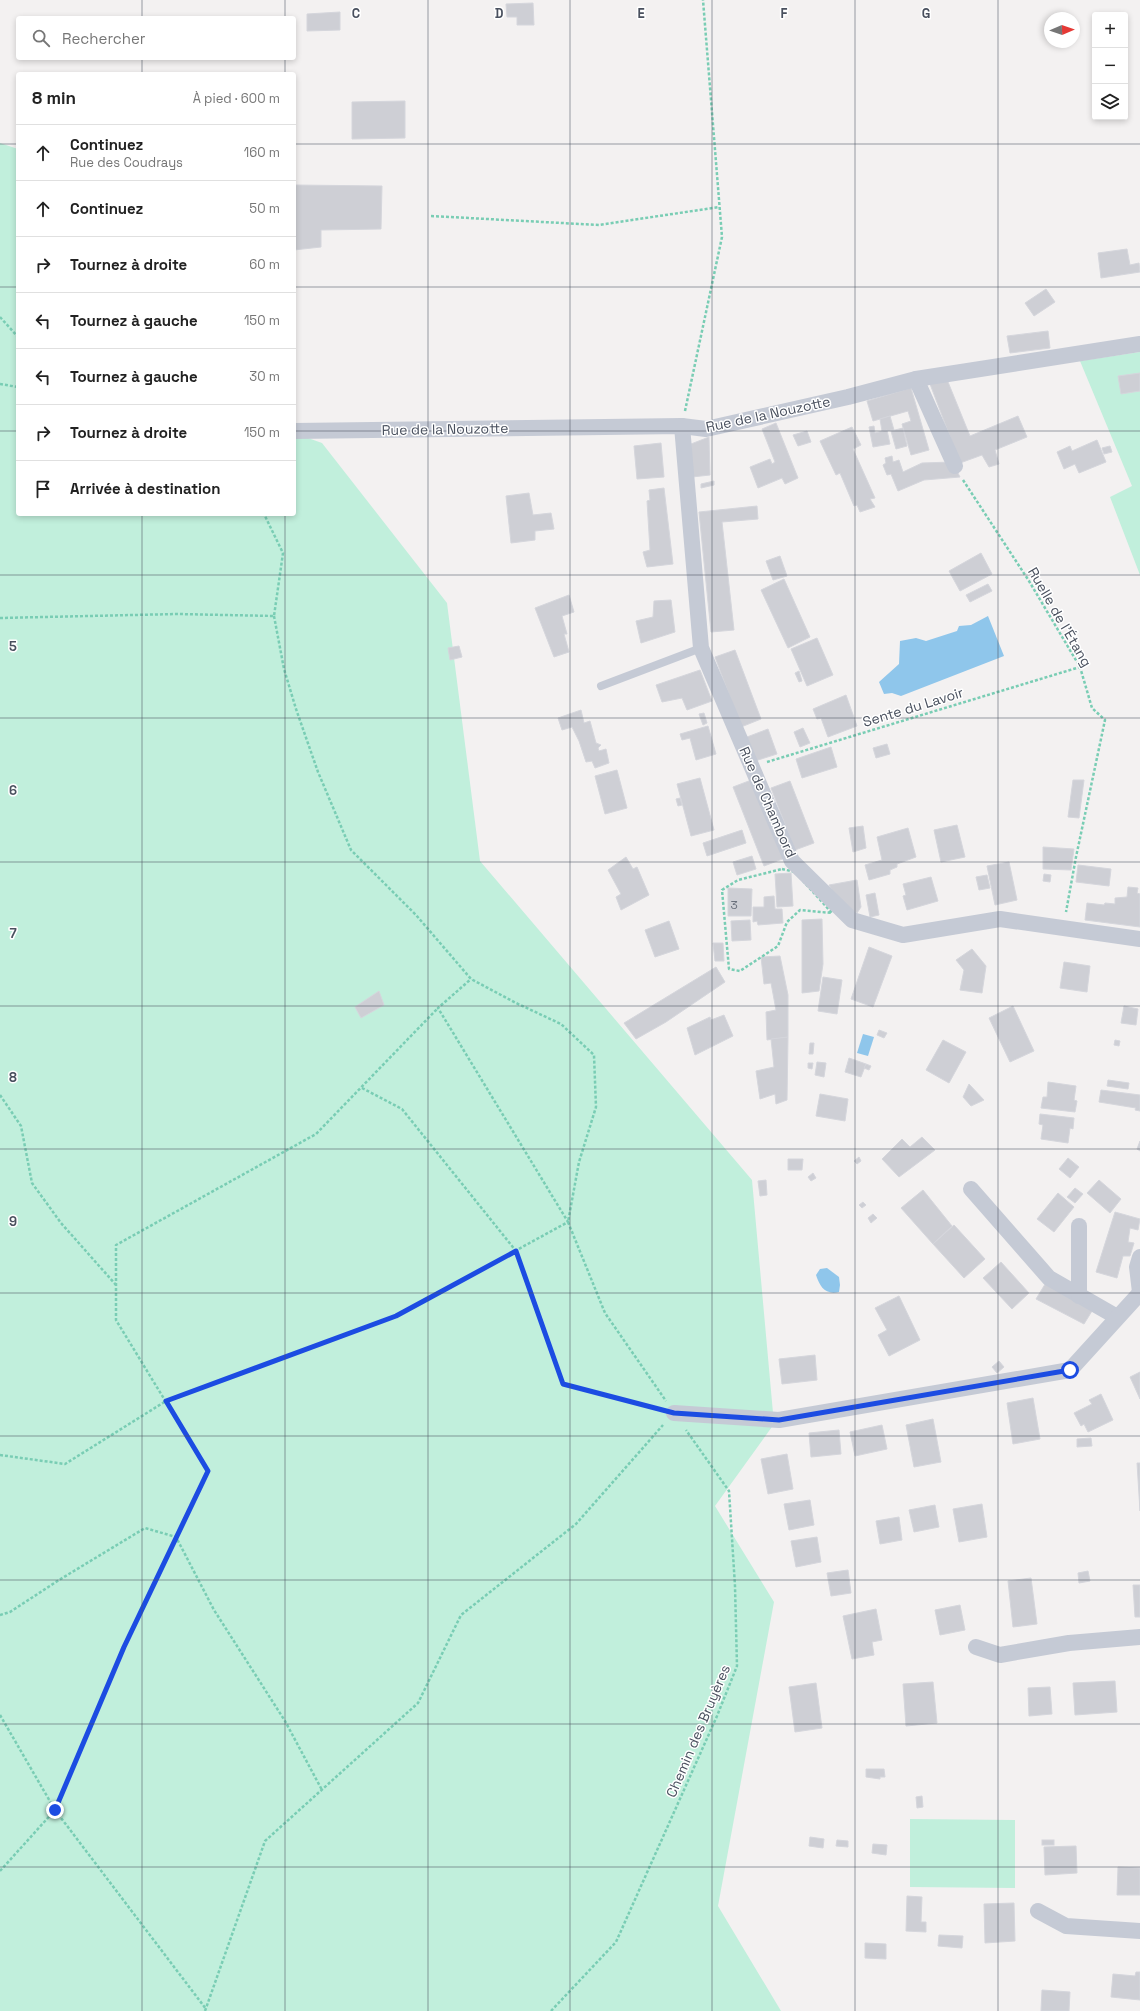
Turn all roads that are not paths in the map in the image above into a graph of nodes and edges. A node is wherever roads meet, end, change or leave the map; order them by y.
1 (1140, 344) edge
2 (916, 379) junction
3 (682, 426) junction
4 (296, 431) edge
5 (955, 466) road end
6 (701, 648) junction
7 (601, 686) dead end
8 (1140, 938) edge
9 (971, 1189) dead end
10 (1079, 1226) dead end
11 (1140, 1257) edge
12 (1140, 1293) edge
13 (1079, 1296) junction
14 (1117, 1317) junction
15 (674, 1413) road end
16 (1140, 1637) edge
17 (976, 1647) dead end
18 (1038, 1911) dead end
19 (1140, 1931) edge

1 - 2 street, Rue de la Nouzotte
2 - 3 street, Rue de la Nouzotte
2 - 5 street
3 - 4 street, Rue de la Nouzotte
3 - 6 street, Rue de Chambord
6 - 7 lane
6 - 8 street, Rue de Chambord
9 - 13 street
10 - 13 street
11 - 12 street
12 - 14 street
13 - 14 street
14 - 15 street
16 - 17 street
18 - 19 street

